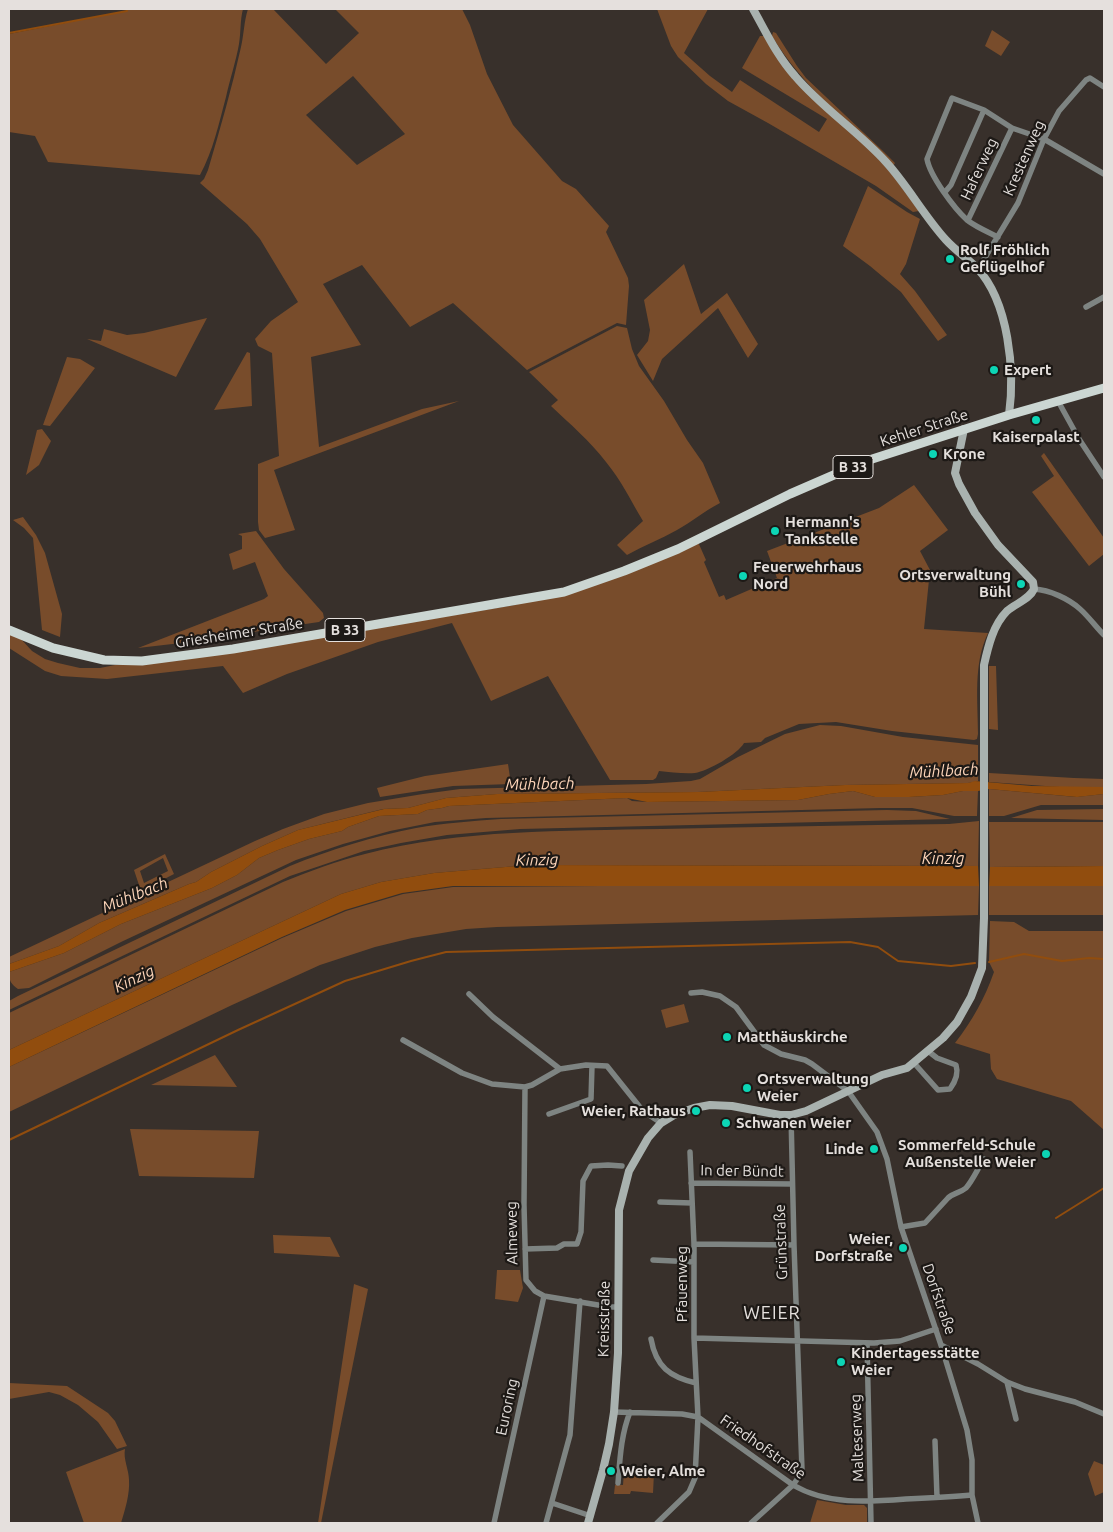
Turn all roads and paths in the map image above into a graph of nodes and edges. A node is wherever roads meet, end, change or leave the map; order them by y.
1 (753, 9) edge
2 (1104, 87) edge
3 (984, 110) junction
4 (1012, 128) junction
5 (1044, 139) junction
6 (1104, 174) edge
7 (945, 192) junction
8 (968, 220) junction
9 (998, 237) junction
10 (978, 269) junction
11 (1104, 297) edge
12 (1086, 307) dead end
13 (1104, 388) edge
14 (1058, 401) junction
15 (1009, 415) junction
16 (964, 430) junction
17 (1104, 476) edge
18 (678, 549) joint
19 (1034, 589) junction
20 (9, 630) edge
21 (1104, 635) edge
22 (469, 994) dead end
23 (691, 994) dead end
24 (403, 1040) dead end
25 (928, 1051) junction
26 (914, 1064) junction
27 (592, 1066) junction
28 (560, 1069) junction
29 (525, 1087) junction
30 (848, 1091) junction
31 (549, 1114) dead end
32 (792, 1115) junction
33 (661, 1123) junction
34 (690, 1152) dead end
35 (984, 1159) dead end
36 (622, 1166) dead end
37 (691, 1183) junction
38 (792, 1184) junction
39 (660, 1202) dead end
40 (692, 1203) junction
41 (901, 1227) junction
42 (694, 1244) junction
43 (794, 1245) junction
44 (525, 1249) junction
45 (653, 1260) dead end
46 (694, 1262) junction
47 (544, 1296) junction
48 (580, 1301) junction
49 (618, 1307) junction
50 (936, 1329) junction
51 (694, 1338) junction
52 (651, 1339) dead end
53 (797, 1341) junction
54 (867, 1344) junction
55 (941, 1345) junction
56 (1007, 1382) junction
57 (696, 1383) junction
58 (614, 1412) junction
59 (630, 1412) junction
60 (1104, 1414) edge
61 (698, 1417) junction
62 (1016, 1419) dead end
63 (935, 1441) dead end
64 (618, 1483) dead end
65 (793, 1484) junction
66 (972, 1495) junction
67 (937, 1498) junction
68 (872, 1502) junction
69 (552, 1503) junction
70 (590, 1520) edge
71 (494, 1523) edge
72 (546, 1523) edge
73 (657, 1523) edge
74 (751, 1523) edge
75 (871, 1523) edge
76 (978, 1523) edge

1 - 10 street
2 - 5 street, Krestenweg
3 - 4 street
3 - 7 street
3 - 7 street
4 - 5 street
4 - 8 street, Haferweg
5 - 6 street
5 - 9 street, Krestenweg
7 - 8 street
8 - 9 street
9 - 10 street, Krestenweg
10 - 15 street
11 - 12 street
13 - 14 main road, Kehler Straße / B 33
14 - 15 main road, Kehler Straße / B 33
14 - 17 street
15 - 16 main road, Kehler Straße / B 33
16 - 18 main road, Kehler Straße / B 33
16 - 19 street
18 - 20 main road, Griesheimer Straße / B 33
19 - 21 street
19 - 25 street
22 - 28 street
23 - 30 street, Dorfstraße
24 - 29 street
25 - 26 street
25 - 26 street
26 - 30 street
27 - 28 street
27 - 31 street
27 - 33 street
28 - 29 street
29 - 44 street, Almeweg
30 - 32 street
30 - 41 street, Dorfstraße
32 - 33 street
32 - 38 street, Grünstraße
33 - 49 street, Kreisstraße
34 - 37 street, Pfauenweg
35 - 41 street
36 - 44 street
37 - 38 street, In der Bündt
37 - 40 street, Pfauenweg
38 - 43 street, Grünstraße
39 - 40 street
40 - 42 street, Pfauenweg
41 - 50 street, Dorfstraße
42 - 43 street
42 - 46 street, Pfauenweg
43 - 53 street, Grünstraße
44 - 47 street, Almeweg
45 - 46 street
46 - 51 street, Pfauenweg
47 - 48 street
47 - 71 street, Euroring
48 - 49 street
48 - 69 street
49 - 58 street, Kreisstraße
50 - 54 street
50 - 55 street, Dorfstraße
51 - 53 street
51 - 57 street, Pfauenweg
52 - 57 street
53 - 54 street
53 - 65 street, Grünstraße
54 - 68 street, Malteserweg
55 - 56 street
55 - 66 street, Dorfstraße
56 - 60 street
56 - 62 street
57 - 61 street, Pfauenweg
58 - 59 street, Friedhofstraße
58 - 70 street, Kreisstraße
59 - 61 street, Friedhofstraße
59 - 64 street
61 - 65 street, Friedhofstraße
61 - 73 street, Pfauenweg
63 - 67 street
65 - 68 street, Friedhofstraße
65 - 74 street
66 - 67 street, Friedhofstraße
66 - 76 street, Dorfstraße
67 - 68 street, Friedhofstraße
68 - 75 street, Malteserweg
69 - 70 street
69 - 72 street

